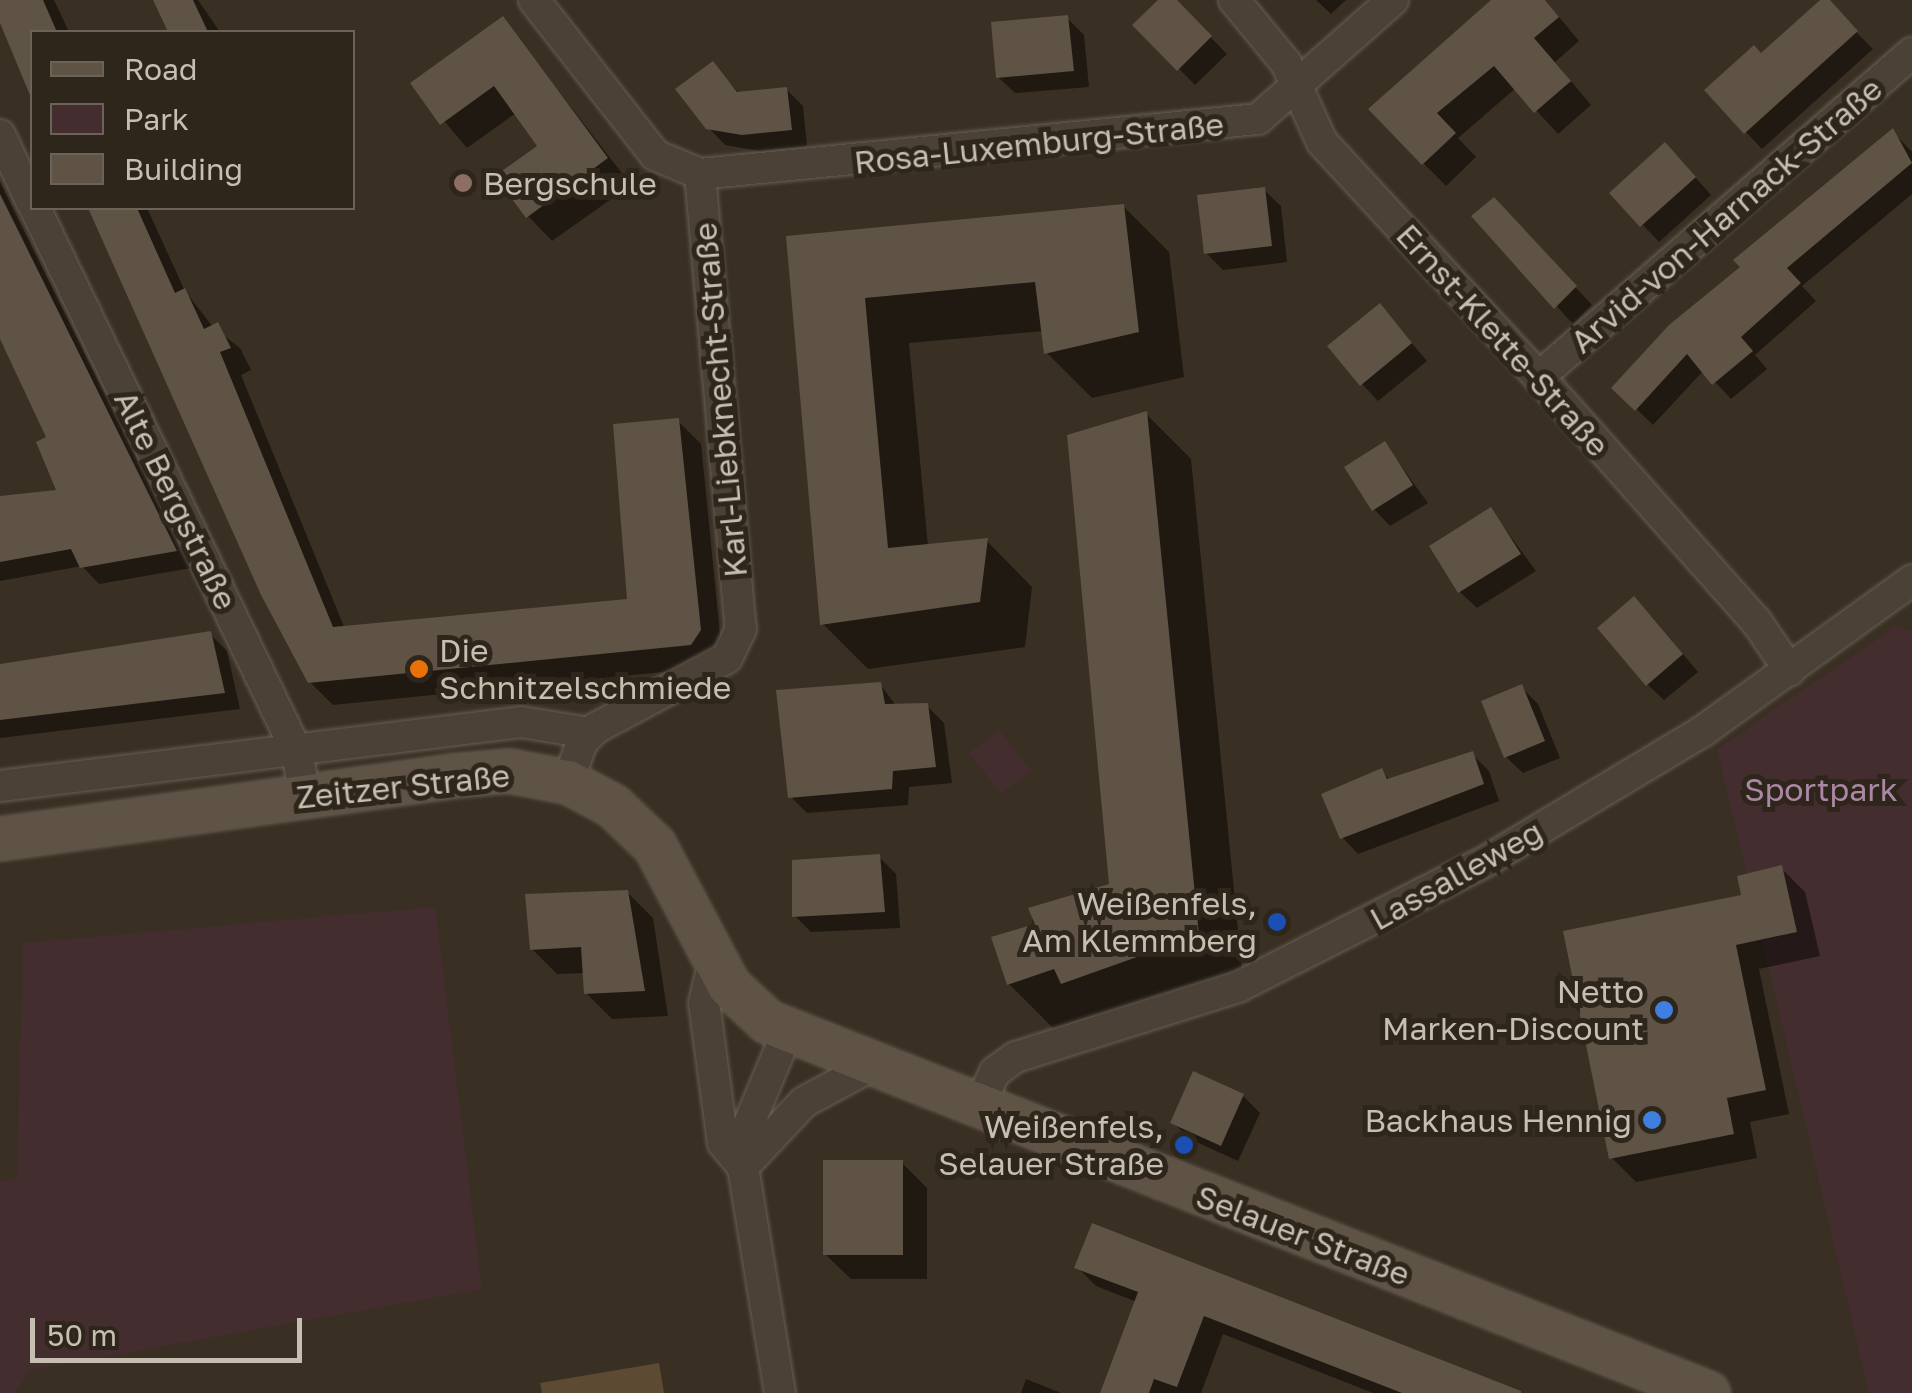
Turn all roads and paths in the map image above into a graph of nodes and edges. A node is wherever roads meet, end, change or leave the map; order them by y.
1 (534, 0) edge
2 (1234, 0) edge
3 (1393, 0) edge
4 (1912, 52) edge
5 (1296, 90) junction
6 (0, 136) edge
7 (700, 174) junction
8 (30, 197) edge
9 (36, 210) edge
10 (1539, 376) junction
11 (1911, 584) edge
12 (1790, 671) junction
13 (590, 733) junction
14 (296, 752) junction
15 (568, 782) junction
16 (0, 786) edge
17 (305, 797) junction
18 (0, 839) edge
19 (714, 962) junction
20 (787, 1032) junction
21 (871, 1066) junction
22 (978, 1108) junction
23 (742, 1168) junction
24 (780, 1393) edge
25 (1708, 1393) edge

1 - 7 street
2 - 5 street, Ernst-Klette-Straße
3 - 5 street, Rosa-Luxemburg-Straße
4 - 10 street, Arvid-von-Harnack-Straße
5 - 7 street, Rosa-Luxemburg-Straße
5 - 10 street, Ernst-Klette-Straße
6 - 8 street, Alte Bergstraße
7 - 13 street, Karl-Liebknecht-Straße
9 - 14 street, Alte Bergstraße
10 - 12 street, Ernst-Klette-Straße
11 - 12 street, Lassalleweg
12 - 22 street, Lassalleweg
13 - 14 street, Zeitzer Straße
13 - 15 street
14 - 16 street, Zeitzer Straße
14 - 17 street, Alte Bergstraße
15 - 17 main road, Zeitzer Straße
15 - 19 main road, Zeitzer Straße
17 - 18 main road, Zeitzer Straße
19 - 20 main road, Zeitzer Straße
19 - 23 street
20 - 21 main road, Selauer Straße
20 - 23 street
21 - 22 main road, Selauer Straße
21 - 23 street
22 - 25 main road, Selauer Straße
23 - 24 street

